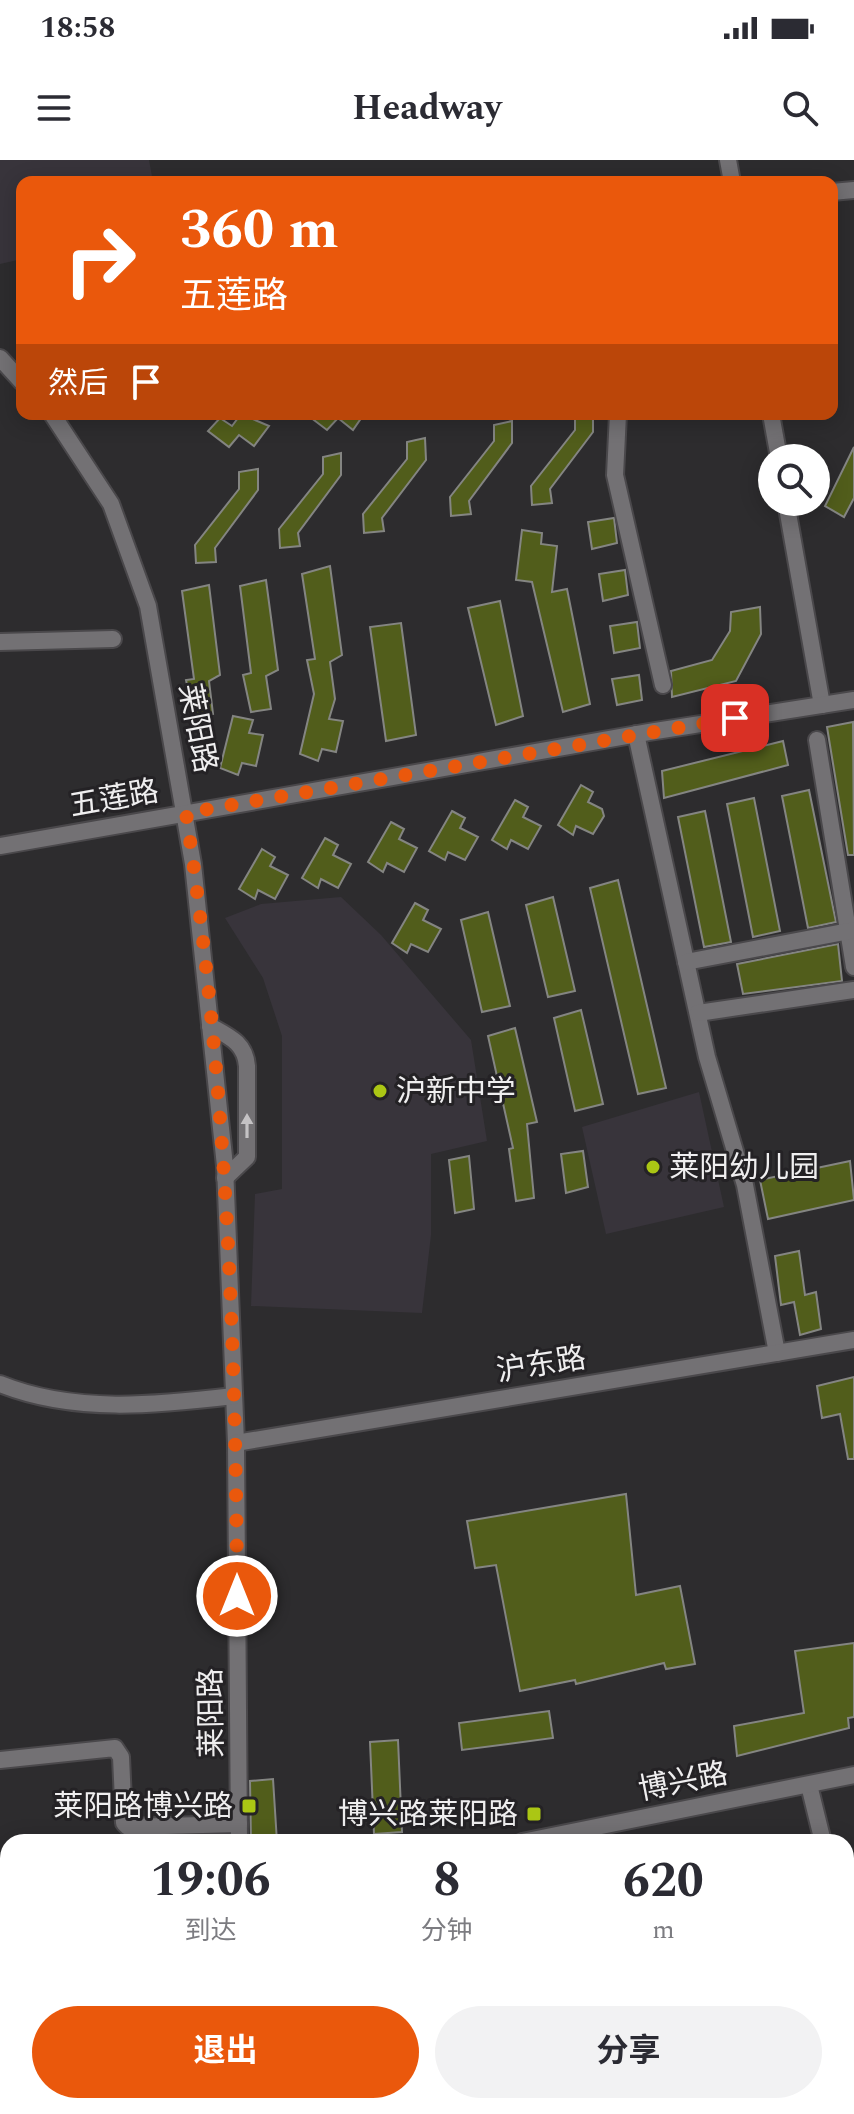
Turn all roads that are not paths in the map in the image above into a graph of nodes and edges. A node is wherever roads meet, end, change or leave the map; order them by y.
1 (0, 358) edge
2 (16, 375) edge
3 (56, 420) edge
4 (618, 420) edge
5 (772, 420) edge
6 (776, 444) edge
7 (788, 516) edge
8 (113, 639) dead end
9 (0, 642) edge
10 (663, 685) dead end
11 (854, 700) edge
12 (822, 705) junction
13 (636, 734) junction
14 (817, 740) dead end
15 (186, 813) junction
16 (0, 846) edge
17 (851, 931) edge
18 (686, 962) junction
19 (854, 967) edge
20 (854, 990) edge
21 (698, 1013) junction
22 (210, 1026) junction
23 (225, 1178) junction
24 (854, 1340) edge
25 (777, 1353) junction
26 (0, 1384) edge
27 (234, 1396) junction
28 (236, 1443) junction
29 (0, 1760) edge
30 (854, 1775) edge
31 (809, 1785) junction
32 (239, 1824) junction
33 (239, 1834) edge
34 (562, 1834) edge
35 (821, 1834) edge

1 - 2 street
3 - 15 street, 莱阳路
4 - 10 street
5 - 6 street
7 - 12 street
8 - 9 street
11 - 12 street, 五莲路
12 - 13 street, 五莲路
13 - 15 street, 五莲路
13 - 18 street
14 - 17 street
15 - 16 street, 五莲路
15 - 22 street, 莱阳路
17 - 18 street
17 - 19 street
18 - 21 street
20 - 21 street
21 - 25 street
22 - 23 street, 莱阳路
23 -> 22 street
23 - 27 street, 莱阳路
24 - 25 street, 沪东路
25 - 28 street, 沪东路
26 - 27 street
27 - 28 street, 莱阳路
28 - 32 street, 莱阳路
29 - 32 street
30 - 31 street, 博兴路
31 - 34 street, 博兴路
31 - 35 street
32 - 33 street, 莱阳路

